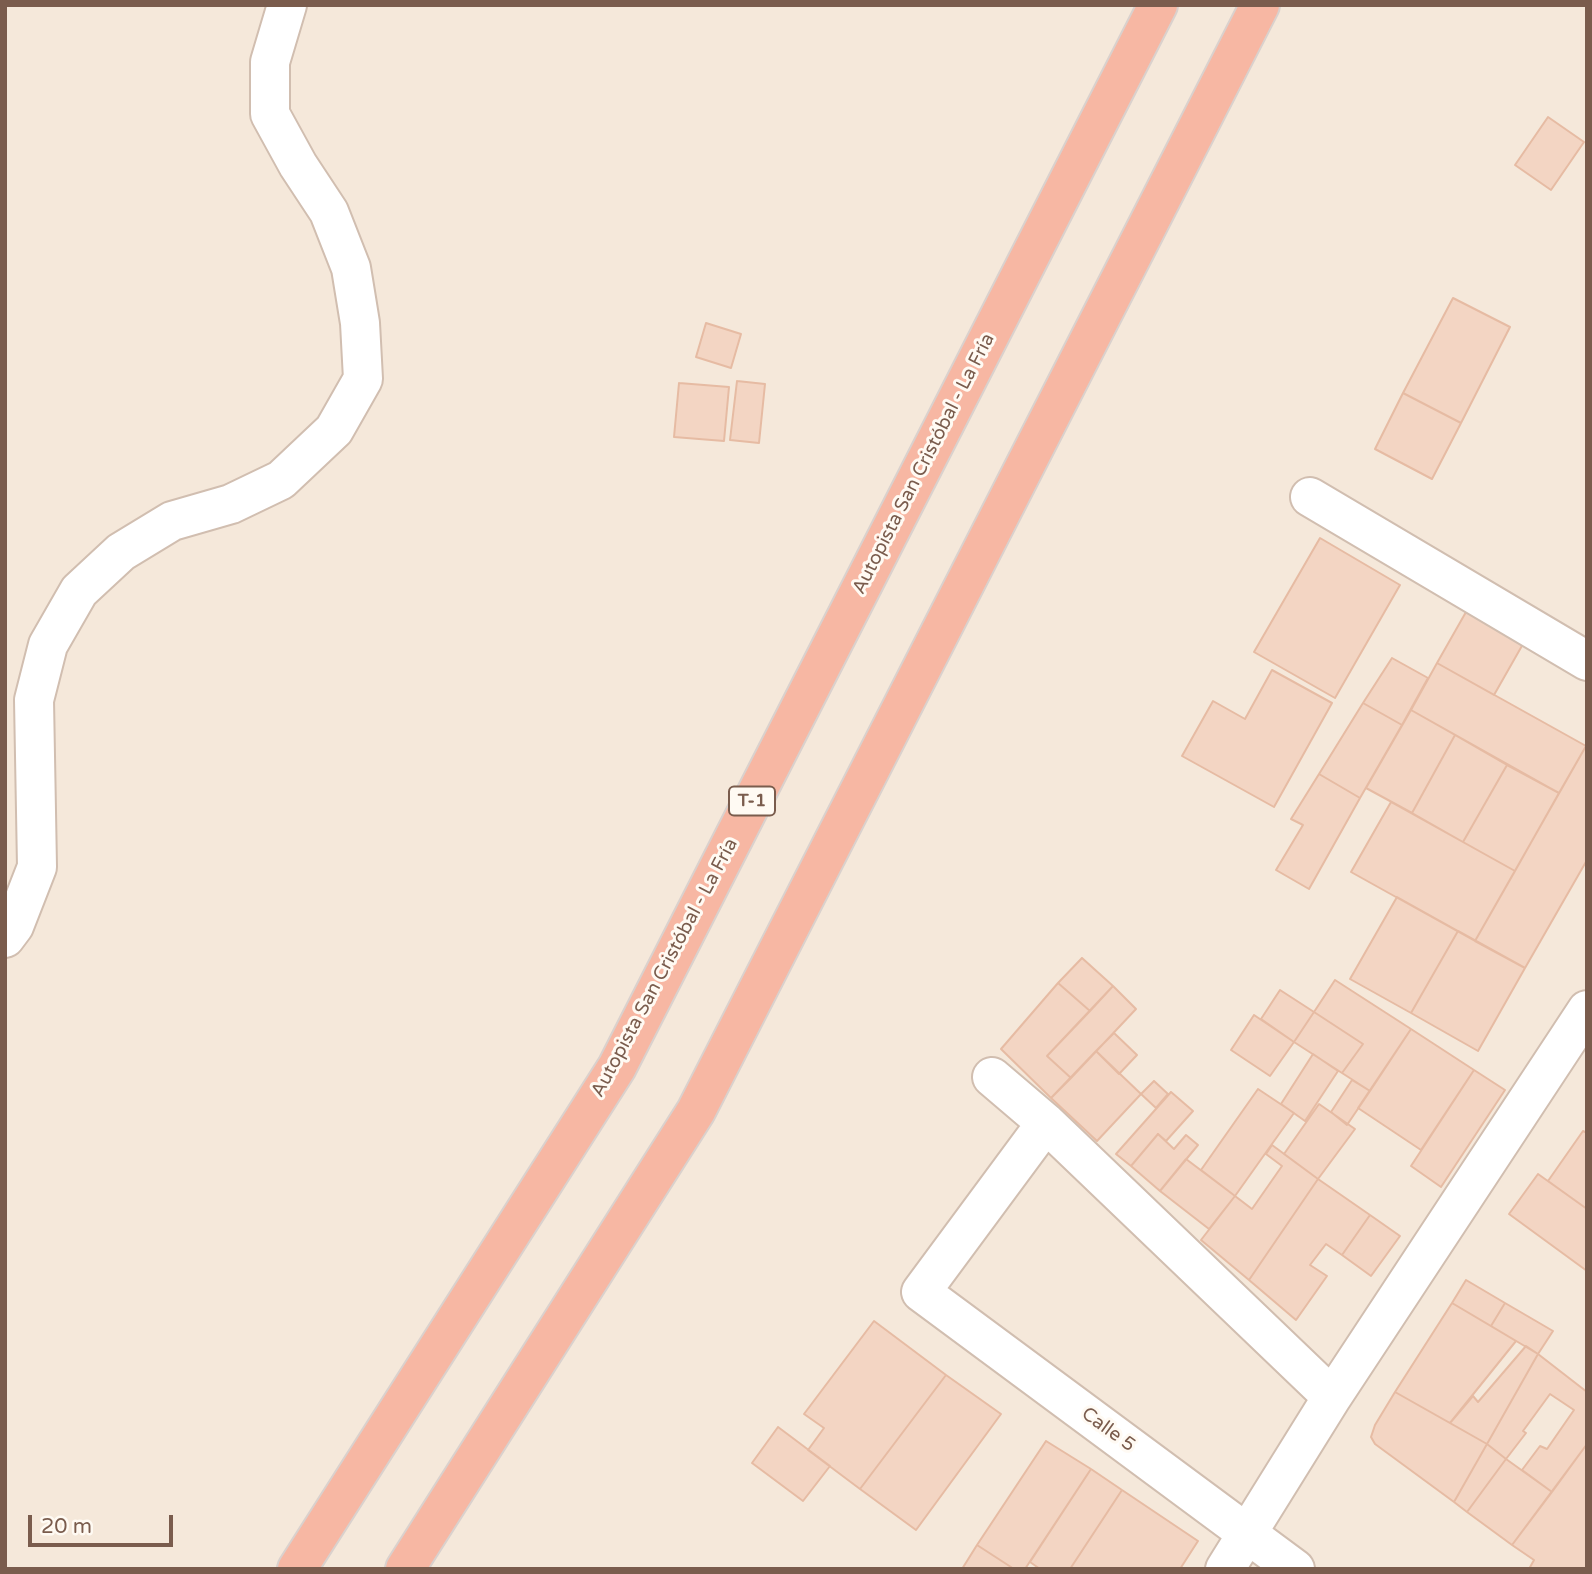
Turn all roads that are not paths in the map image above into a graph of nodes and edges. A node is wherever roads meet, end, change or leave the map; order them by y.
1 (287, 5) edge
2 (1158, 5) edge
3 (1260, 5) edge
4 (1310, 497) dead end
5 (1587, 661) edge
6 (5, 938) edge
7 (1587, 1010) edge
8 (992, 1077) dead end
9 (1046, 1123) junction
10 (1332, 1397) junction
11 (1248, 1533) junction
12 (297, 1569) edge
13 (405, 1569) edge
14 (1225, 1569) edge
15 (1295, 1569) edge

1 - 6 street
2 - 12 highway, Autopista San Cristóbal - La Fría / T-1
3 - 13 highway
4 - 5 street
7 - 10 street
8 - 9 street
9 - 10 street
9 - 11 street, Calle 5
10 - 11 street
11 - 14 street
11 - 15 street, Calle 5

